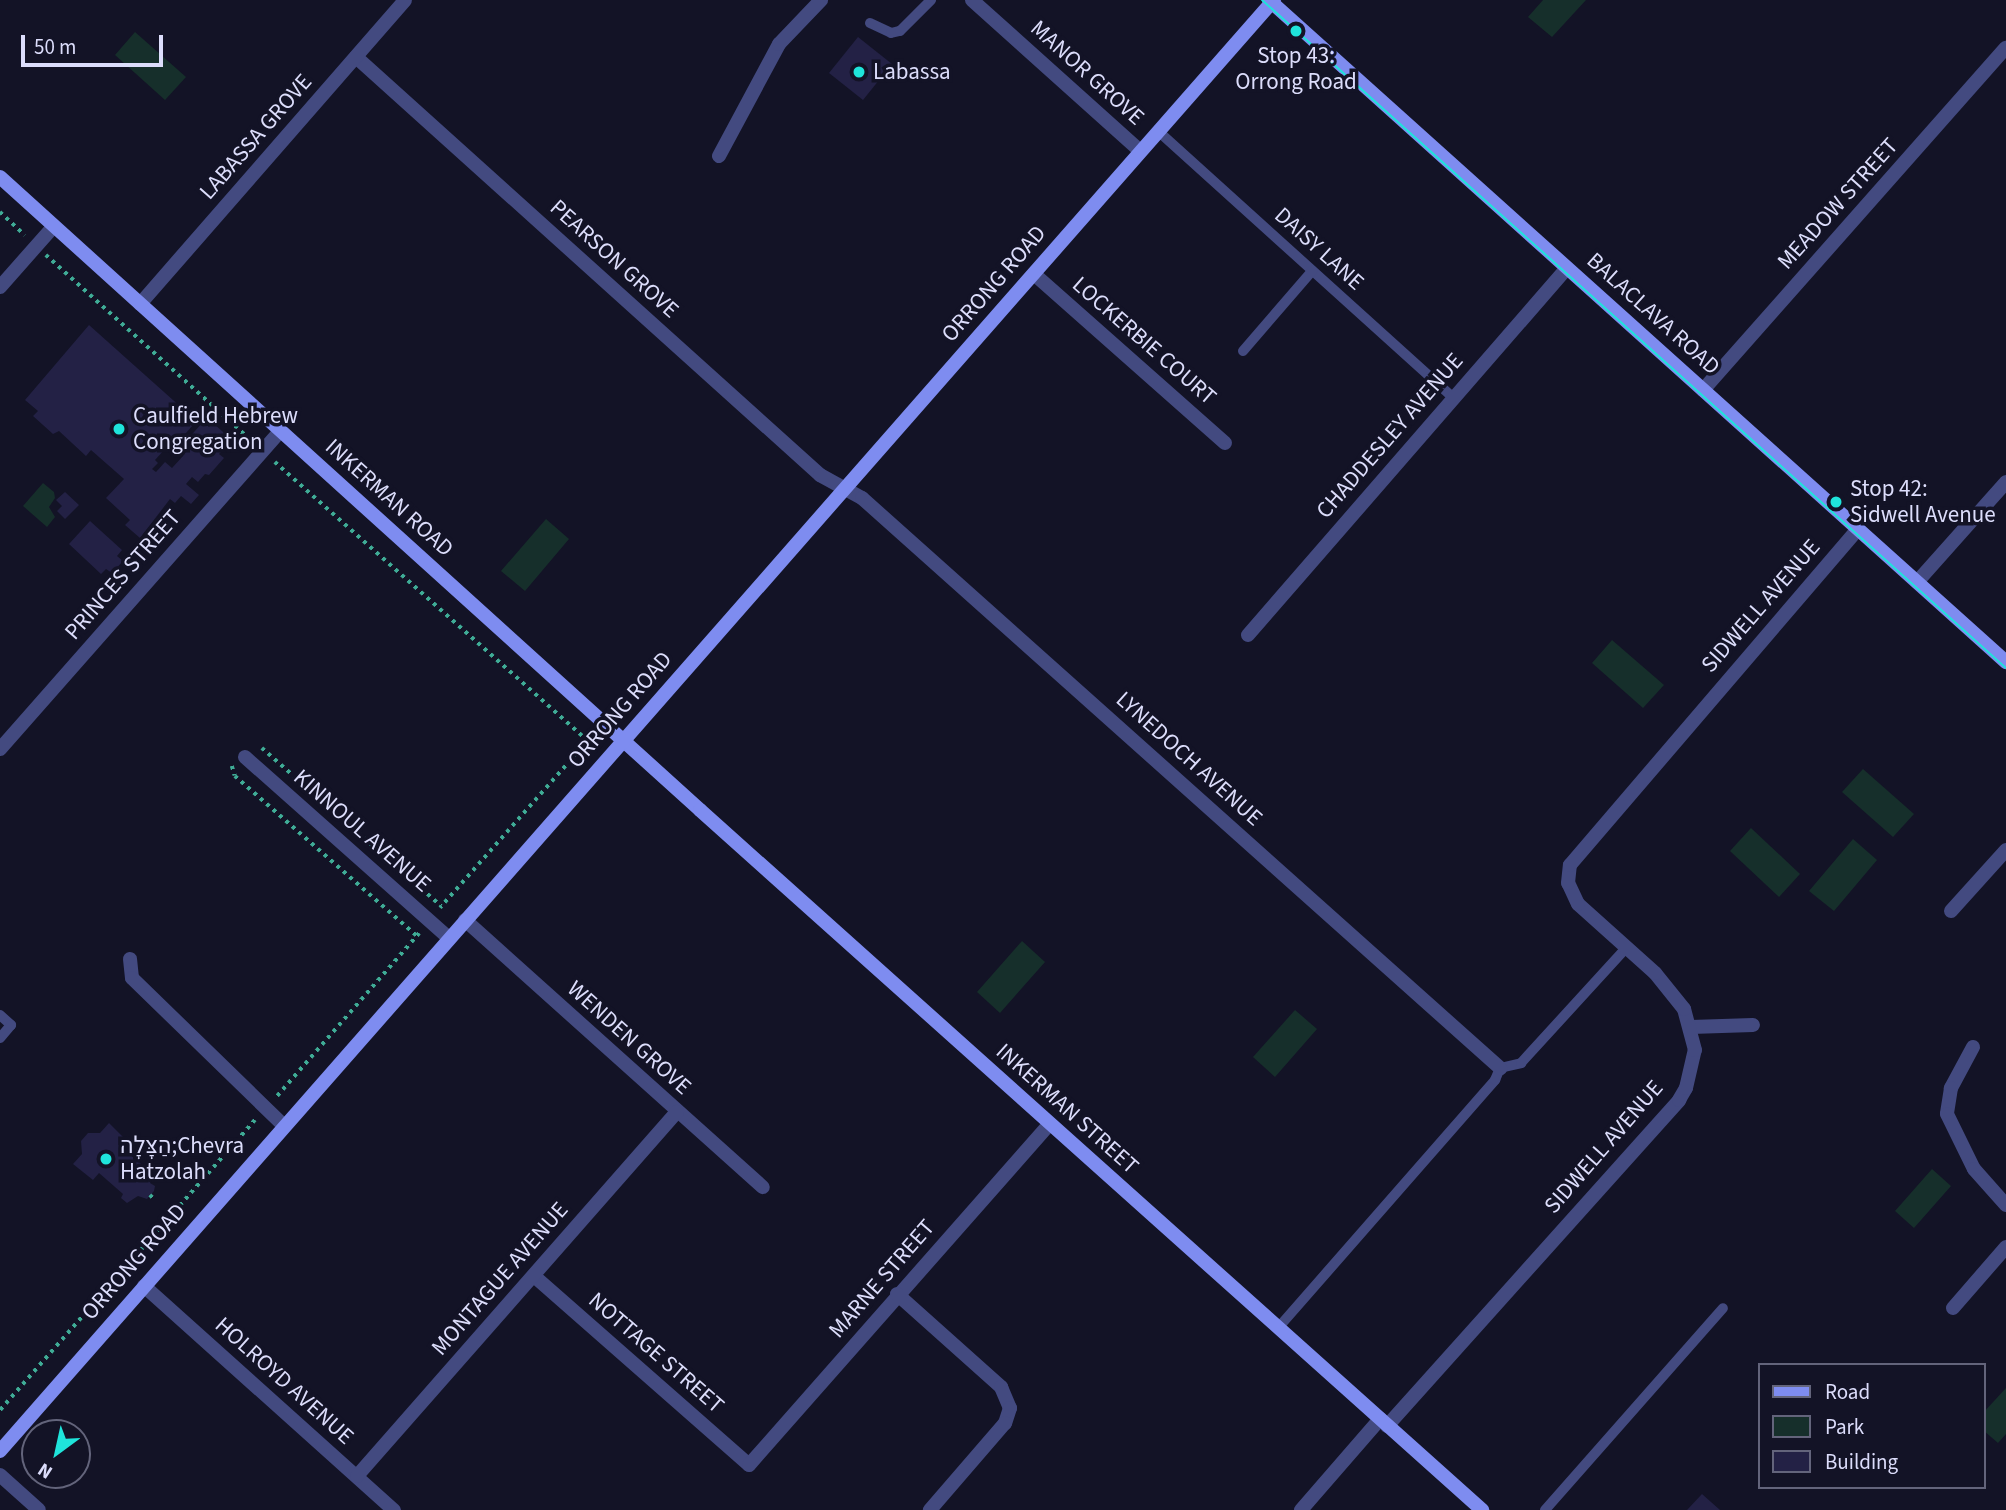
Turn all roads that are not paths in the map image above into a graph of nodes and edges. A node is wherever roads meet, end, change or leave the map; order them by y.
1 (405, 0) edge
2 (821, 0) edge
3 (931, 0) edge
4 (972, 0) edge
5 (1272, 1) edge
6 (870, 23) dead end
7 (2006, 48) edge
8 (356, 57) junction
9 (1158, 131) junction
10 (1140, 151) junction
11 (719, 156) dead end
12 (0, 177) edge
13 (54, 226) junction
14 (1567, 268) junction
15 (1311, 271) junction
16 (1034, 274) junction
17 (0, 286) edge
18 (140, 304) junction
19 (1243, 351) dead end
20 (1703, 390) junction
21 (1453, 398) junction
22 (280, 430) junction
23 (1225, 443) dead end
24 (2006, 482) edge
25 (844, 490) junction
26 (1858, 529) junction
27 (1917, 582) junction
28 (1248, 635) dead end
29 (2006, 662) edge
30 (623, 741) junction
31 (0, 749) edge
32 (244, 757) dead end
33 (2006, 850) edge
34 (1951, 911) dead end
35 (465, 920) junction
36 (449, 939) junction
37 (1626, 948) junction
38 (130, 959) dead end
39 (0, 1015) edge
40 (1753, 1025) dead end
41 (1691, 1027) junction
42 (0, 1038) edge
43 (1973, 1047) dead end
44 (1500, 1068) junction
45 (677, 1112) junction
46 (1050, 1124) junction
47 (284, 1126) junction
48 (763, 1187) dead end
49 (2006, 1205) edge
50 (2006, 1247) edge
51 (534, 1276) junction
52 (144, 1286) junction
53 (897, 1294) junction
54 (1723, 1308) dead end
55 (1953, 1308) dead end
56 (1278, 1328) junction
57 (1384, 1422) junction
58 (0, 1451) edge
59 (749, 1465) joint
60 (0, 1475) edge
61 (357, 1476) junction
62 (39, 1510) edge
63 (394, 1510) edge
64 (930, 1510) edge
65 (1301, 1510) edge
66 (1482, 1510) edge
67 (1545, 1510) edge

1 - 8 street, LABASSA GROVE
2 - 11 street
3 - 6 lane
4 - 10 street, MANOR GROVE
5 - 9 street, ORRONG ROAD
5 - 14 street, BALACLAVA ROAD
7 - 20 street, MEADOW STREET
8 - 18 street, LABASSA GROVE
8 - 25 street, PEARSON GROVE
9 - 10 street, ORRONG ROAD
9 - 15 lane, DAISY LANE
10 - 16 street, ORRONG ROAD
12 - 13 street, INKERMAN ROAD
13 - 17 street
13 - 18 street, INKERMAN ROAD
14 - 20 street, BALACLAVA ROAD
14 - 21 street, CHADDESLEY AVENUE
15 - 19 lane
15 - 21 lane, DAISY LANE
16 - 23 street, LOCKERBIE COURT
16 - 25 street, ORRONG ROAD
18 - 22 street, INKERMAN ROAD
20 - 26 street, BALACLAVA ROAD
21 - 28 street, CHADDESLEY AVENUE
22 - 30 street, INKERMAN ROAD
22 - 31 street, PRINCES STREET
24 - 27 street
25 - 30 street, ORRONG ROAD
25 - 44 street, LYNEDOCH AVENUE
26 - 27 street, BALACLAVA ROAD
26 - 37 street, SIDWELL AVENUE
27 - 29 street, BALACLAVA ROAD
30 - 35 street, ORRONG ROAD
30 - 46 street, INKERMAN STREET
32 - 36 street, KINNOUL AVENUE
33 - 34 street
35 - 36 street, ORRONG ROAD
35 - 45 street, WENDEN GROVE
36 - 47 street, ORRONG ROAD
37 - 41 street, SIDWELL AVENUE
37 - 44 lane
38 - 47 street
39 - 42 lane
40 - 41 street
41 - 57 street, SIDWELL AVENUE
43 - 49 street
44 - 56 lane
45 - 48 street, WENDEN GROVE
45 - 51 street, MONTAGUE AVENUE
46 - 53 street, MARNE STREET
46 - 56 street, INKERMAN STREET
47 - 52 street, ORRONG ROAD
50 - 55 street
51 - 59 street, NOTTAGE STREET
51 - 61 street, MONTAGUE AVENUE
52 - 58 street, ORRONG ROAD
52 - 61 street, HOLROYD AVENUE
53 - 59 street, MARNE STREET
53 - 64 street
54 - 67 lane
56 - 57 street, INKERMAN STREET
57 - 65 street, SIDWELL AVENUE
57 - 66 street, INKERMAN STREET
60 - 62 street
61 - 63 street, HOLROYD AVENUE

